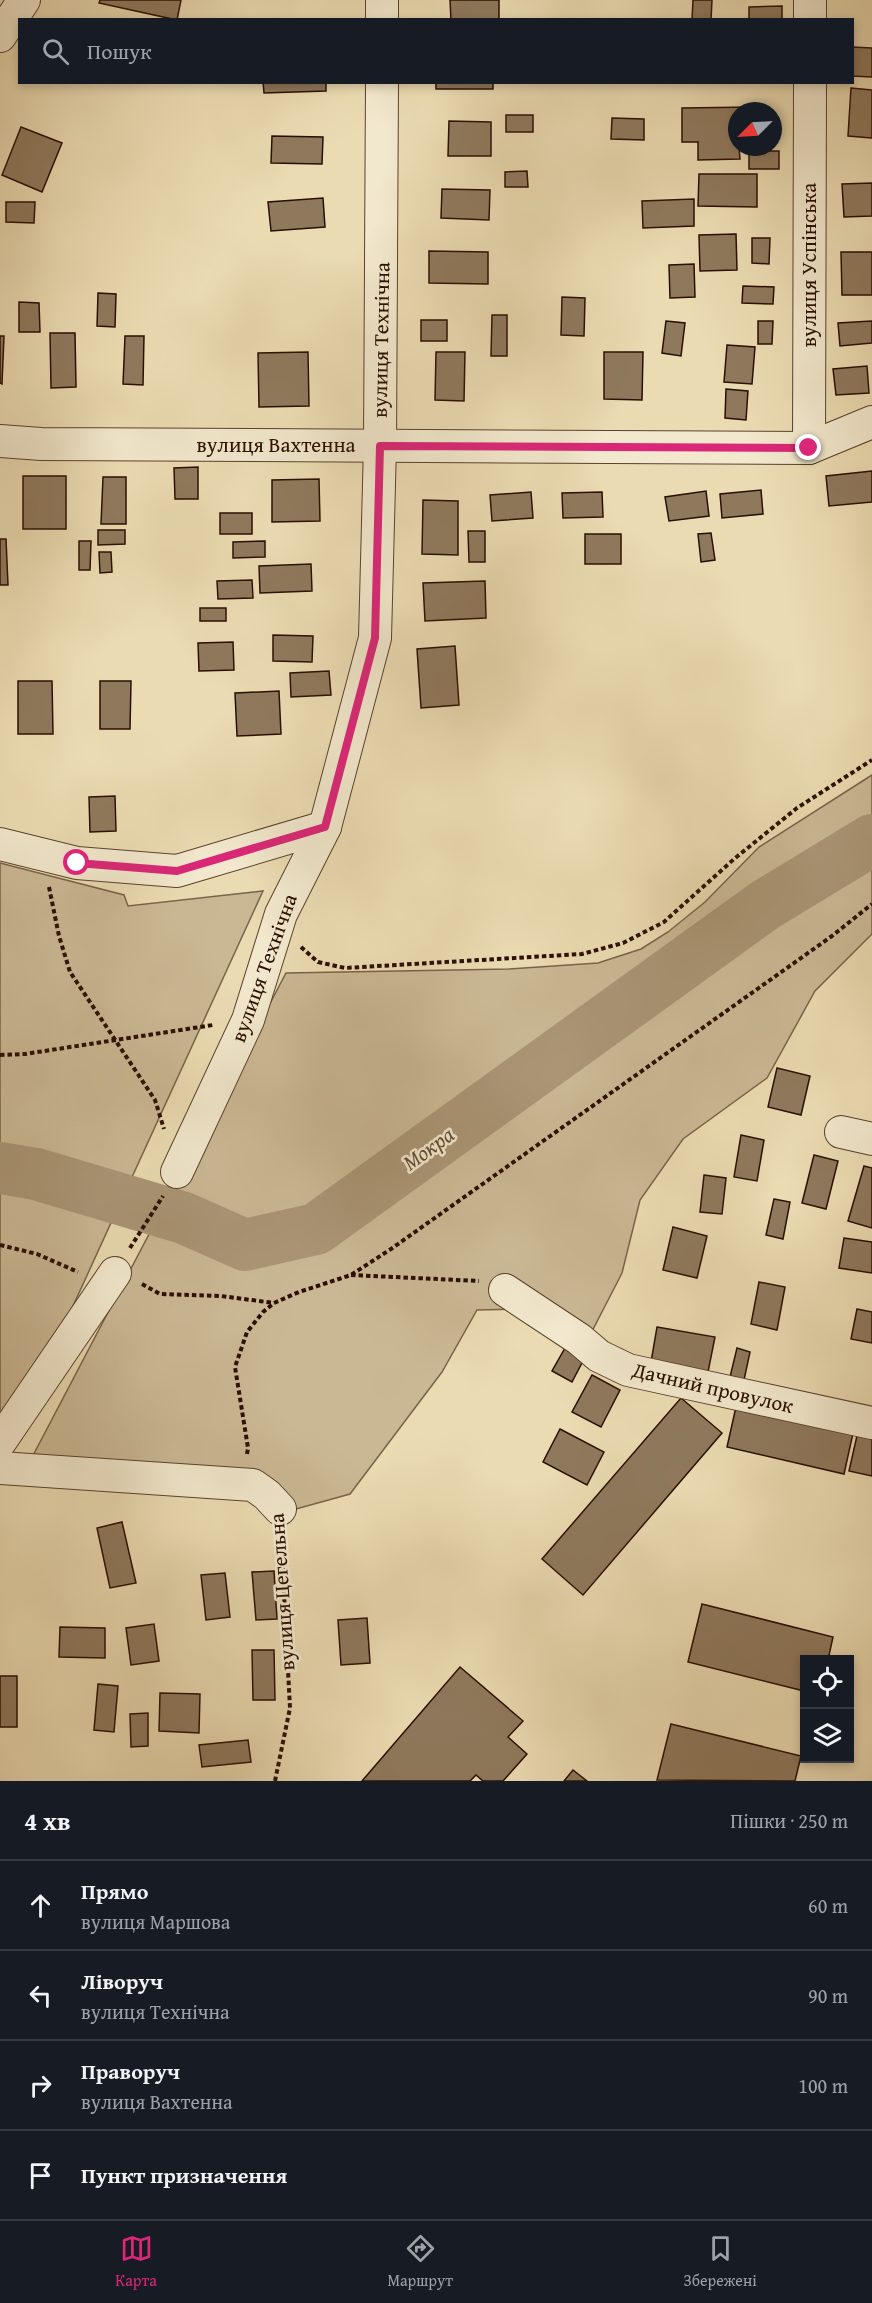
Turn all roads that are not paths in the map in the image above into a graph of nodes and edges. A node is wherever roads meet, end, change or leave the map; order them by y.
1 (24, 0) edge
2 (382, 0) edge
3 (810, 0) edge
4 (382, 18) edge
5 (810, 18) edge
6 (0, 36) edge
7 (382, 84) edge
8 (810, 84) edge
9 (872, 422) edge
10 (0, 441) edge
11 (380, 446) junction
12 (809, 448) junction
13 (325, 827) junction
14 (0, 844) edge
15 (841, 1132) dead end
16 (872, 1139) edge
17 (173, 1179) road end
18 (122, 1262) road end
19 (505, 1290) road end
20 (872, 1423) edge
21 (0, 1442) edge
22 (0, 1468) edge
23 (280, 1509) road end

1 - 6 street
2 - 4 street
3 - 5 street
7 - 11 street, вулиця Технічна
8 - 12 street, вулиця Успінська
9 - 12 street, вулиця Вахтенна
10 - 11 street, вулиця Вахтенна
11 - 12 street, вулиця Вахтенна
11 - 13 street, вулиця Технічна
13 - 14 street
13 - 17 street, вулиця Технічна
15 - 16 street
18 - 21 street
19 - 20 street, Дачний провулок
22 - 23 street, вулиця Цегельна

